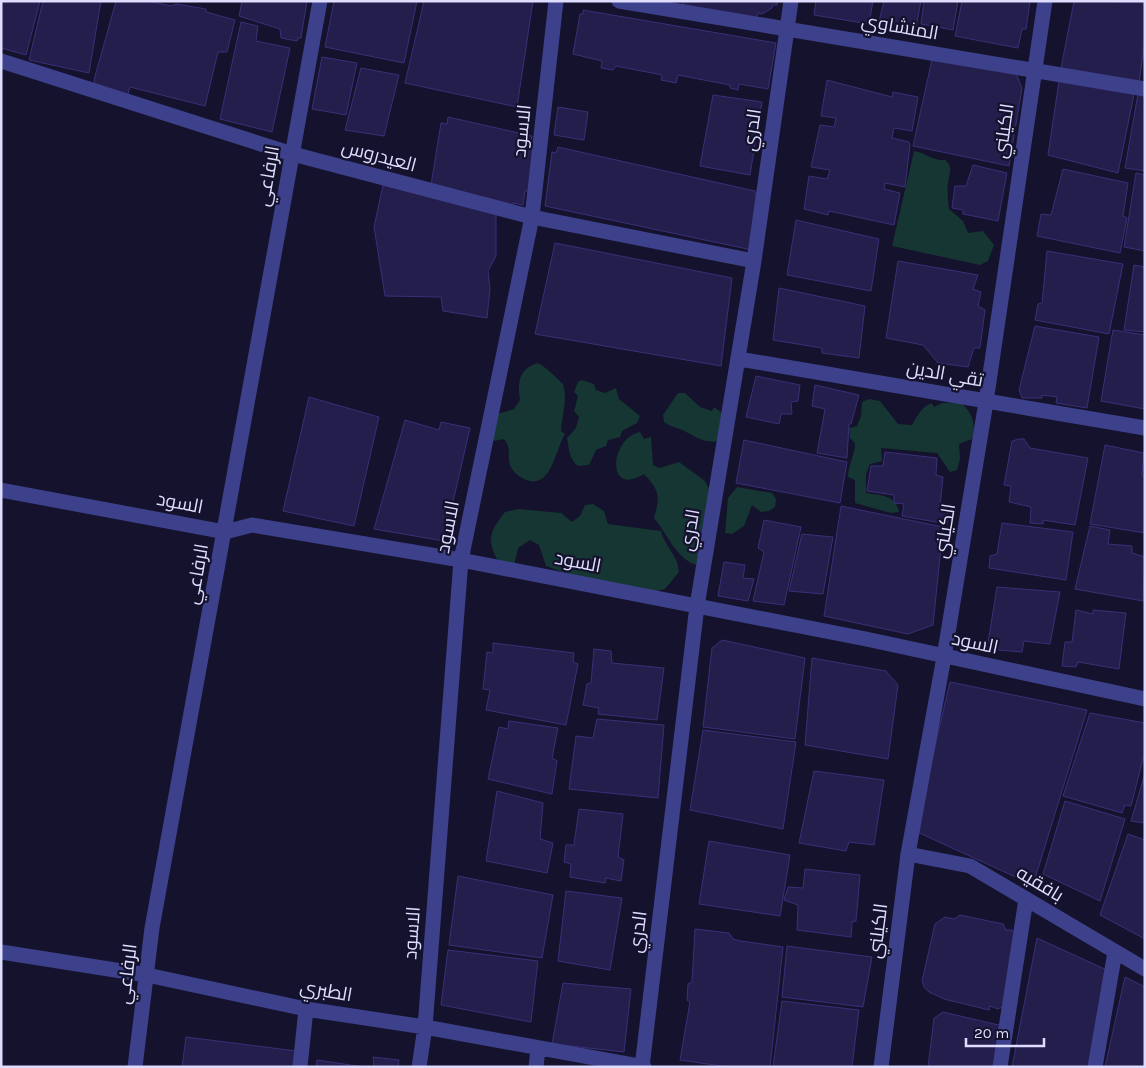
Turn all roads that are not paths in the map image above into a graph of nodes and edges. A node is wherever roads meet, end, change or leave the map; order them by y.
1 (320, 1) edge
2 (556, 1) edge
3 (618, 1) edge
4 (791, 1) edge
5 (1045, 1) edge
6 (787, 28) junction
7 (1, 61) edge
8 (1036, 72) junction
9 (1145, 89) edge
10 (292, 154) junction
11 (532, 217) junction
12 (754, 261) junction
13 (739, 359) junction
14 (986, 402) junction
15 (1145, 428) edge
16 (1, 490) edge
17 (225, 532) junction
18 (461, 560) junction
19 (697, 606) junction
20 (944, 657) junction
21 (1145, 699) edge
22 (908, 854) junction
23 (1026, 899) junction
24 (1, 952) edge
25 (1115, 952) junction
26 (1145, 969) edge
27 (147, 975) junction
28 (306, 1009) junction
29 (425, 1028) junction
30 (538, 1049) junction
31 (135, 1067) edge
32 (300, 1067) edge
33 (419, 1067) edge
34 (536, 1067) edge
35 (643, 1067) edge
36 (881, 1067) edge
37 (1000, 1067) edge
38 (1095, 1067) edge

1 - 10 street, الرفاعي
2 - 11 street, الاسود
3 - 6 street, المنشاوي
4 - 6 street, الدري
5 - 8 street, الكيلني
6 - 8 street, المنشاوي
6 - 12 street, الدري
7 - 10 street, العيدروس
8 - 9 street, المنشاوي
8 - 14 street, الكيلني
10 - 11 street, العيدروس
10 - 17 street, الرفاعي
11 - 12 street, العيدروس
11 - 18 street, الاسود
12 - 13 street, الدري
13 - 14 street, تقي الدين
13 - 19 street, الدري
14 - 15 street, تقي الدين
14 - 20 street, الكيلني
16 - 17 street, السود
17 - 18 street, السود
17 - 27 street, الرفاعي
18 - 19 street, السود
18 - 29 street, الاسود
19 - 20 street, السود
19 - 35 street, الدري
20 - 21 street, السود
20 - 22 street, الكيلني
22 - 23 street, بافقيه
22 - 36 street, الكيلني
23 - 25 street, بافقيه
23 - 37 street
24 - 27 street, الطبري
25 - 26 street, بافقيه
25 - 38 street
27 - 28 street, الطبري
27 - 31 street, الرفاعي
28 - 29 street, الطبري
28 - 32 street
29 - 30 street, الطبري
29 - 33 street, الاسود
30 - 34 street
30 - 35 street, الطبري

